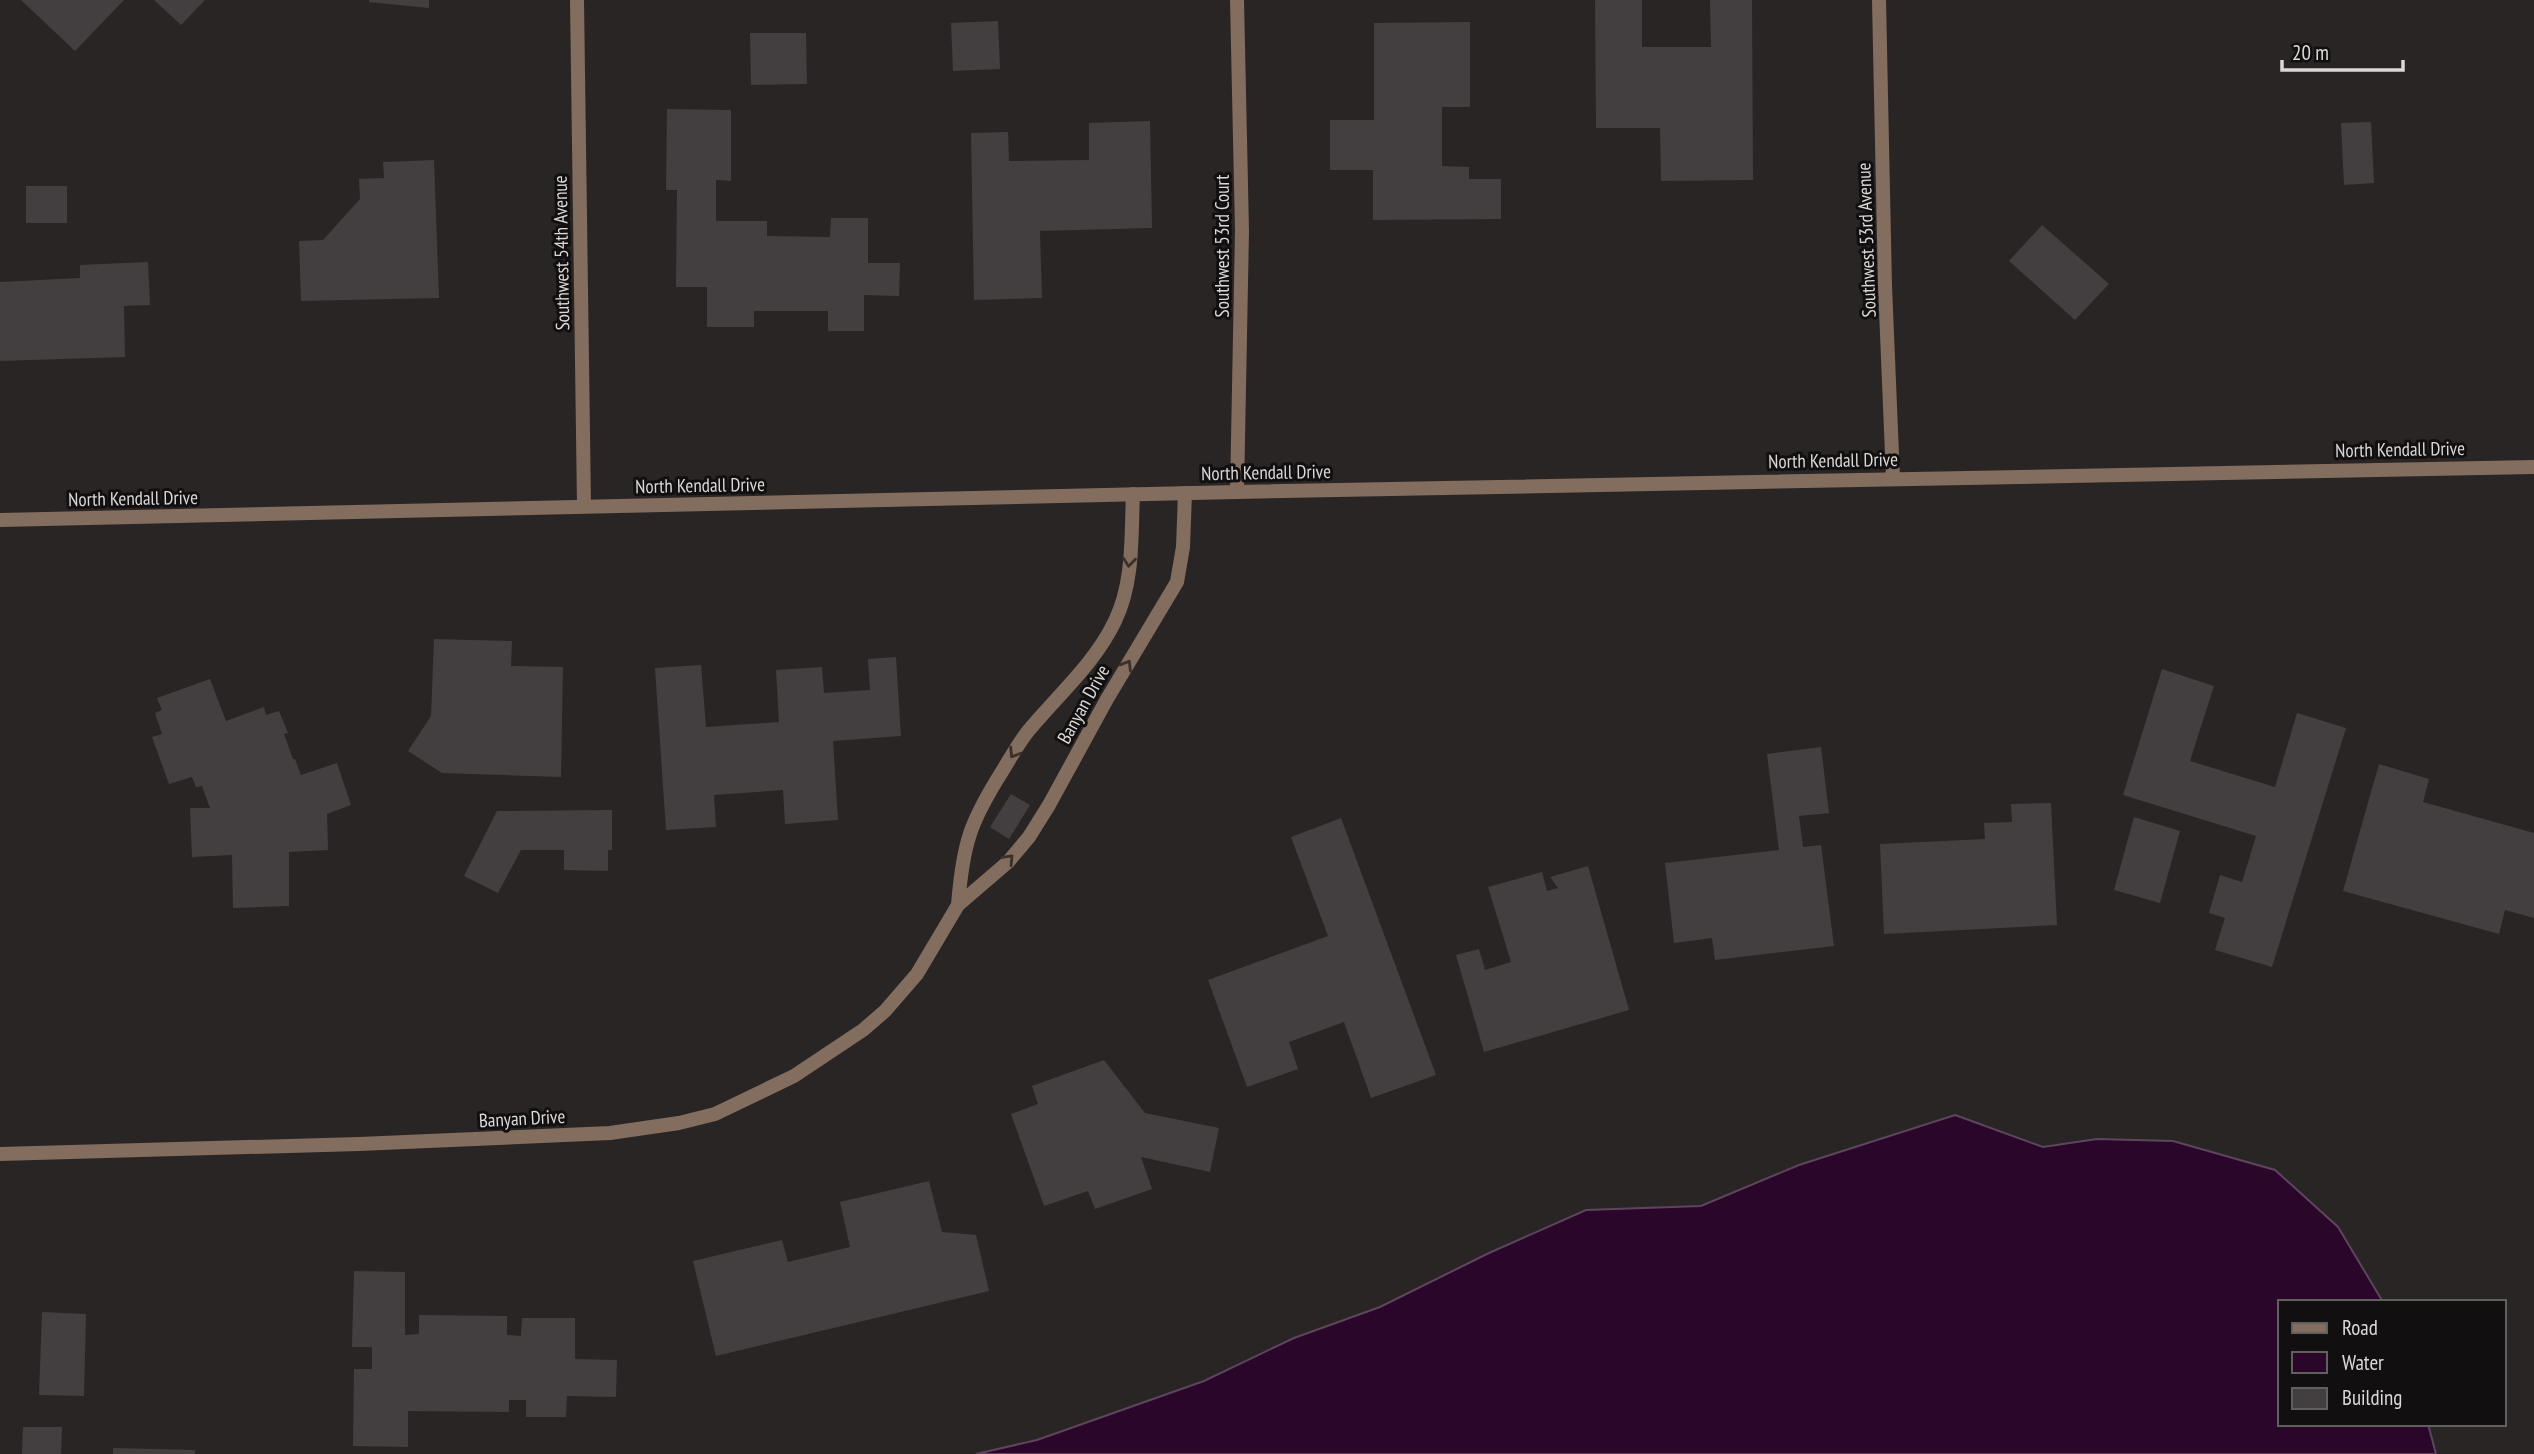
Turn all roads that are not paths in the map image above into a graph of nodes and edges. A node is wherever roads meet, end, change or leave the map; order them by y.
1 (577, 0) edge
2 (1237, 0) edge
3 (1879, 0) edge
4 (2534, 467) edge
5 (1893, 478) junction
6 (1237, 492) junction
7 (1185, 493) junction
8 (1133, 494) junction
9 (584, 506) junction
10 (0, 520) edge
11 (958, 905) junction
12 (0, 1154) edge

1 - 9 street, Southwest 54th Avenue
2 - 6 street, Southwest 53rd Court
3 - 5 street, Southwest 53rd Avenue
4 - 5 street, North Kendall Drive
5 - 6 street, North Kendall Drive
6 - 7 street, North Kendall Drive
7 - 8 street, North Kendall Drive
11 -> 7 street, Banyan Drive
8 - 9 street, North Kendall Drive
8 -> 11 street, Banyan Drive
9 - 10 street, North Kendall Drive
11 - 12 street, Banyan Drive

